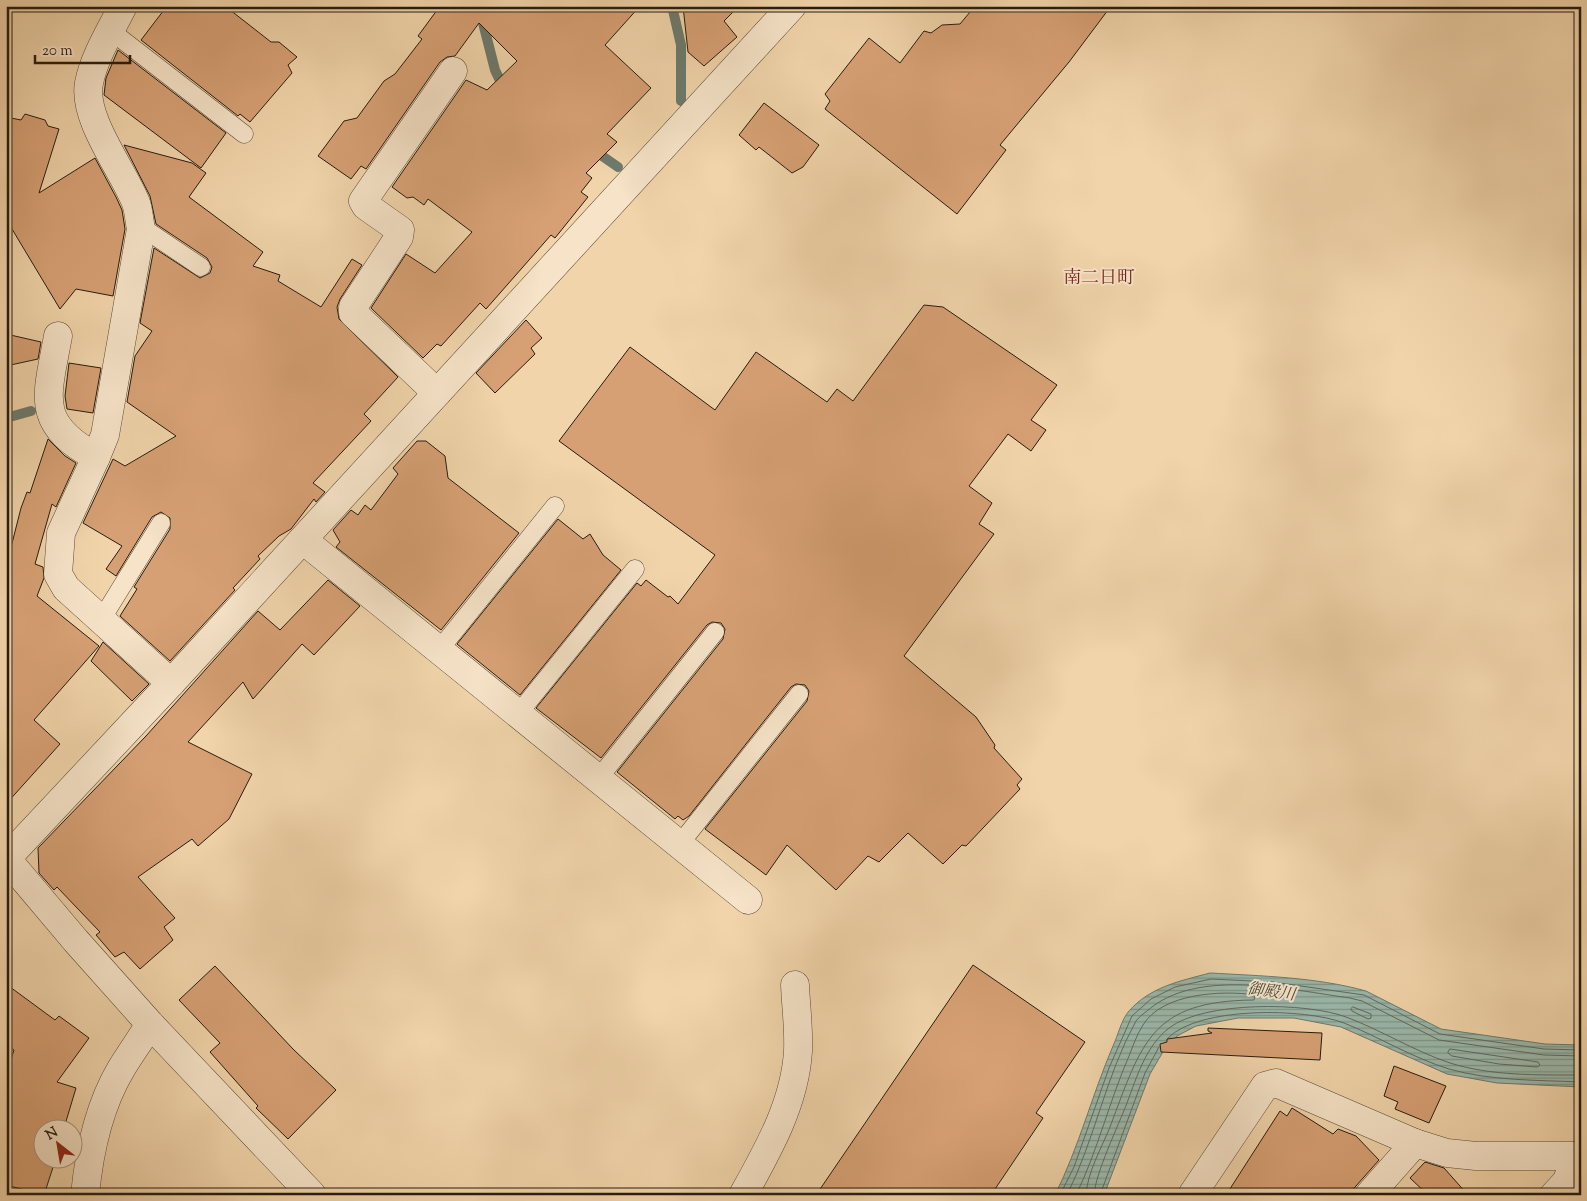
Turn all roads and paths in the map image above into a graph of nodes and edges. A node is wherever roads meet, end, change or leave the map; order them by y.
1 (123, 6) edge
2 (792, 6) edge
3 (111, 31) junction
4 (453, 71) dead end
5 (244, 134) dead end
6 (140, 226) junction
7 (201, 267) dead end
8 (58, 336) dead end
9 (437, 393) junction
10 (96, 457) junction
11 (555, 506) dead end
12 (161, 523) dead end
13 (303, 540) junction
14 (635, 569) dead end
15 (101, 620) junction
16 (715, 632) dead end
17 (439, 650) junction
18 (171, 683) junction
19 (799, 694) dead end
20 (518, 714) junction
21 (598, 780) junction
22 (680, 845) junction
23 (6, 858) edge
24 (748, 900) dead end
25 (795, 985) dead end
26 (150, 1024) junction
27 (1415, 1143) junction
28 (1578, 1156) edge
29 (84, 1195) edge
30 (312, 1195) edge
31 (743, 1195) edge
32 (1192, 1195) edge
33 (1369, 1195) edge
34 (1554, 1195) edge

1 - 3 street
2 - 9 street
3 - 5 lane
3 - 6 street
4 - 9 street
6 - 7 lane
6 - 10 street
8 - 10 street
9 - 13 street
10 - 15 street
11 - 17 lane
12 - 15 lane
13 - 17 street
13 - 18 street
14 - 20 lane
15 - 18 street
16 - 21 lane
17 - 20 street
18 - 23 street
19 - 22 lane
20 - 21 street
21 - 22 street
22 - 24 street
23 - 26 street
25 - 31 street
26 - 29 street
26 - 30 street
27 - 28 street
27 - 32 street
27 - 33 street
28 - 34 street

